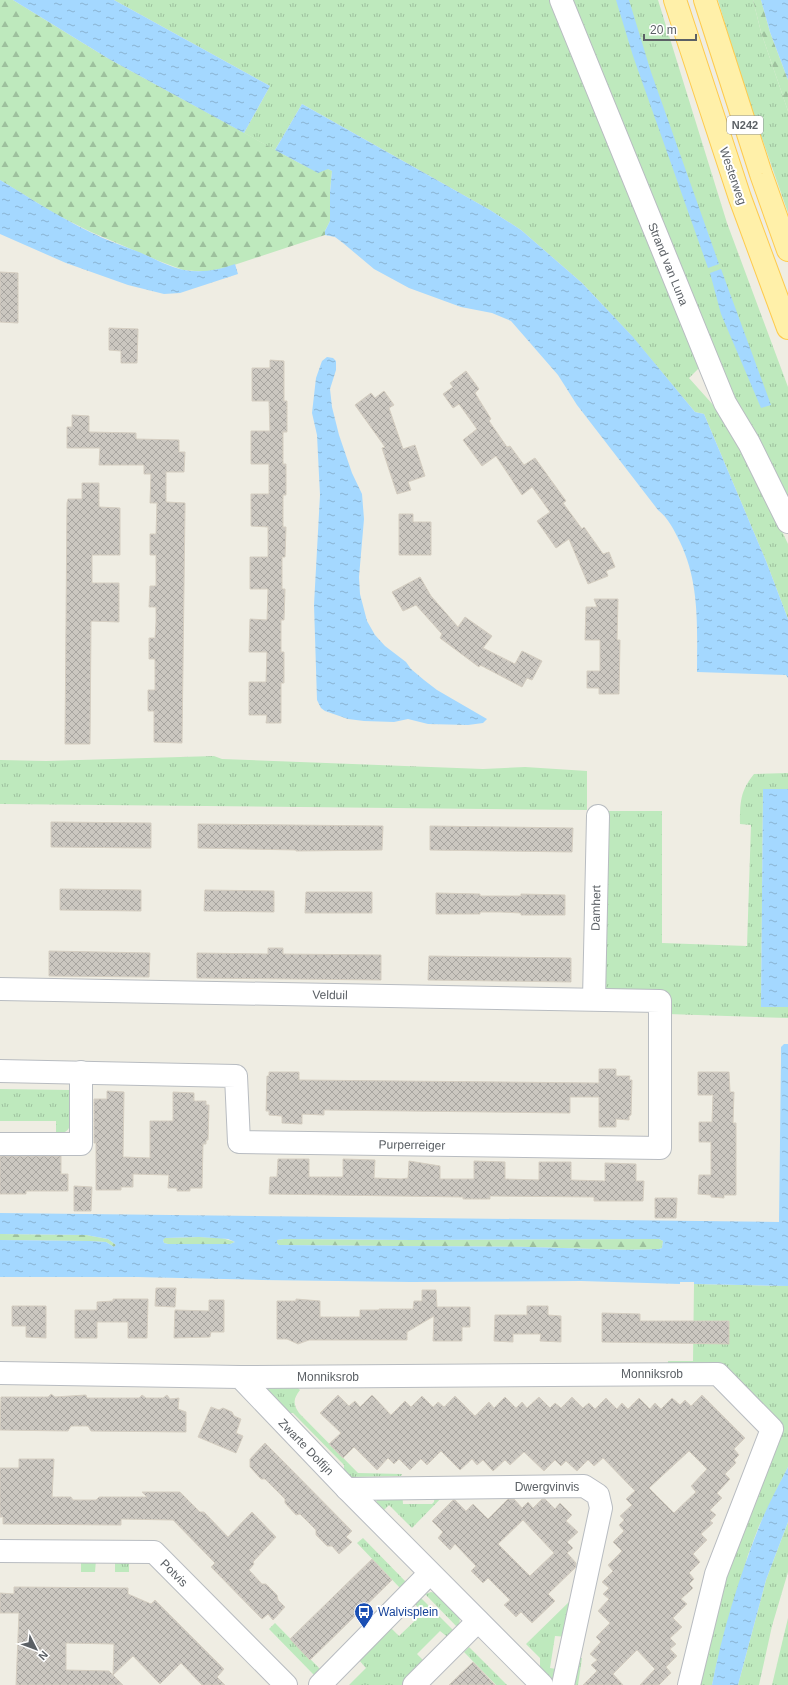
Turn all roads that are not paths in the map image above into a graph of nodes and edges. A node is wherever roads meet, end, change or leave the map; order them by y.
1 (561, 0) edge
2 (675, 0) edge
3 (705, 0) edge
4 (788, 250) edge
5 (788, 328) edge
6 (788, 522) edge
7 (598, 816) dead end
8 (0, 989) edge
9 (594, 999) junction
10 (660, 1001) joint
11 (0, 1071) edge
12 (81, 1072) junction
13 (0, 1144) edge
14 (0, 1373) edge
15 (240, 1377) junction
16 (347, 1489) junction
17 (0, 1551) edge
18 (430, 1573) junction
19 (478, 1621) junction
20 (286, 1685) edge
21 (320, 1685) edge
22 (414, 1685) edge
23 (542, 1685) edge
24 (563, 1685) edge
25 (689, 1685) edge

1 - 6 street, Strand van Luna
2 - 5 main road, Westerweg / N242
3 - 4 main road, N242
7 - 9 street, Damhert
8 - 9 street, Velduil
9 - 10 street, Velduil
10 - 12 street, Purperreiger
11 - 12 street, Purperreiger
12 - 13 street
14 - 15 street
15 - 16 street, Zwarte Dolfijn
15 - 25 street, Monniksrob
16 - 18 street, Zwarte Dolfijn
16 - 24 street, Dwergvinvis
17 - 20 street, Potvis
18 - 19 street, Zwarte Dolfijn
18 - 21 street
19 - 22 street
19 - 23 street, Zwarte Dolfijn

